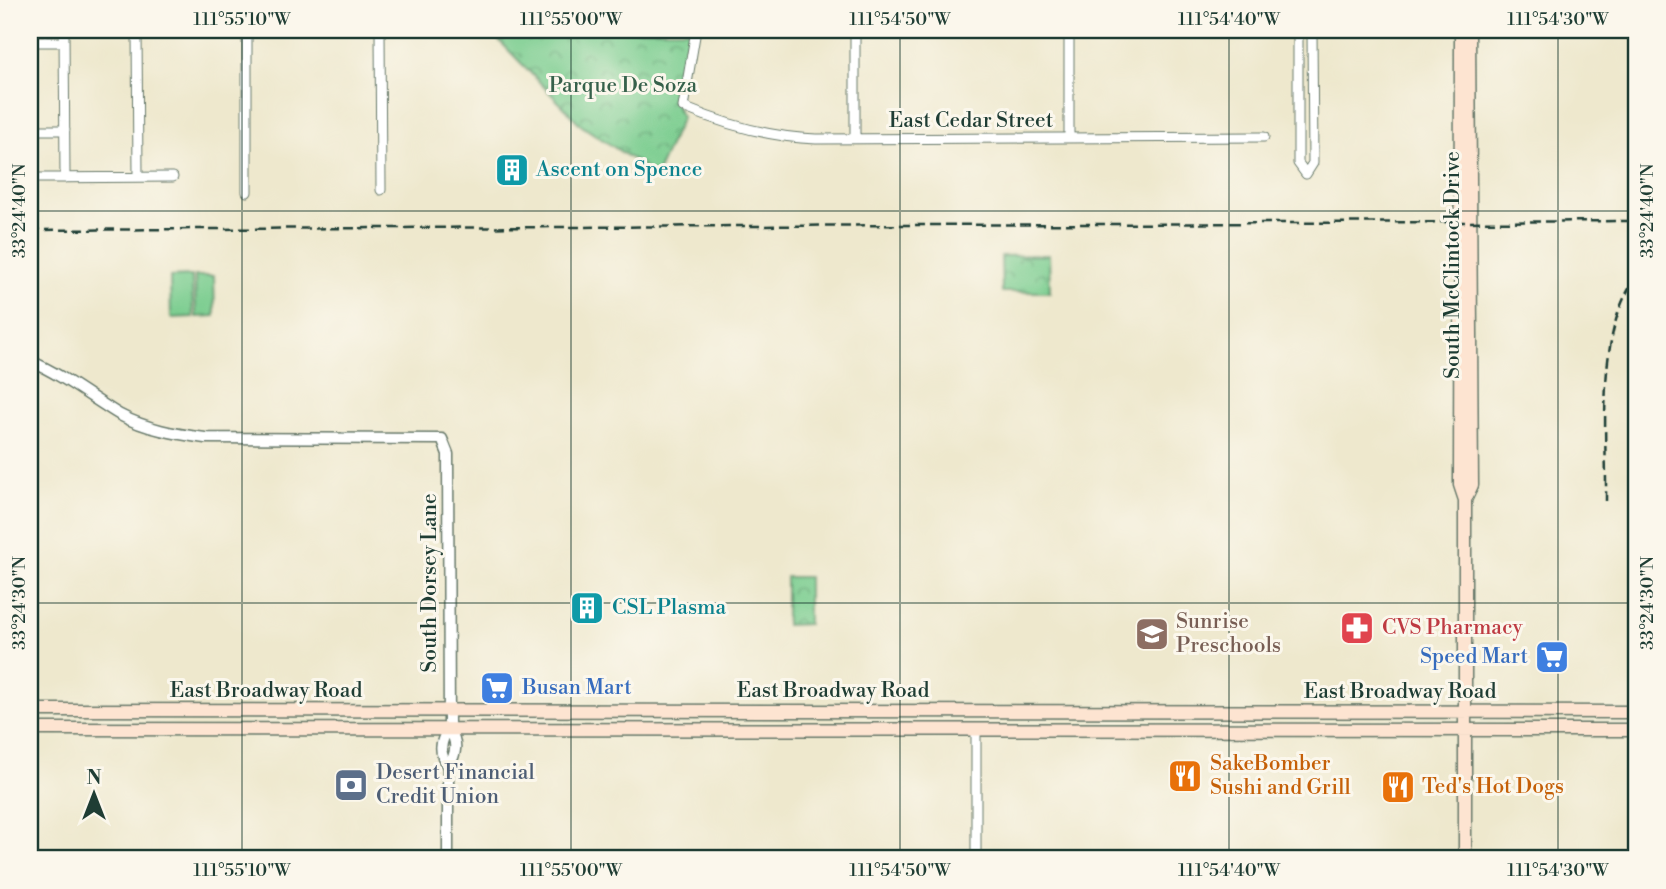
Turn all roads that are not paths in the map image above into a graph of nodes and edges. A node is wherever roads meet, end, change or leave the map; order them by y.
1 (64, 30) edge
2 (137, 30) edge
3 (247, 30) edge
4 (380, 30) edge
5 (695, 30) edge
6 (855, 30) edge
7 (1069, 30) edge
8 (1298, 30) edge
9 (1312, 30) edge
10 (1461, 30) edge
11 (1469, 30) edge
12 (30, 42) edge
13 (64, 42) junction
14 (30, 130) edge
15 (65, 130) junction
16 (1069, 137) junction
17 (1264, 137) dead end
18 (855, 139) junction
19 (138, 177) junction
20 (173, 177) dead end
21 (30, 178) edge
22 (65, 178) junction
23 (381, 190) dead end
24 (247, 192) dead end
25 (30, 361) edge
26 (1465, 500) junction
27 (30, 710) edge
28 (65, 710) junction
29 (230, 710) junction
30 (449, 710) junction
31 (715, 710) junction
32 (976, 710) junction
33 (1215, 711) junction
34 (1466, 711) junction
35 (1636, 712) edge
36 (30, 729) edge
37 (65, 729) junction
38 (230, 729) junction
39 (449, 729) junction
40 (713, 729) junction
41 (976, 729) junction
42 (1215, 729) junction
43 (1636, 730) edge
44 (1466, 731) junction
45 (448, 859) edge
46 (976, 859) edge
47 (1465, 859) edge

1 - 13 street
2 - 19 street
3 - 24 street
4 - 23 street
5 - 18 street, East Cedar Street
6 - 18 street
7 - 16 street
8 - 9 street
10 - 26 main road, South McClintock Drive
11 - 26 main road, South McClintock Drive
12 - 13 street
13 - 15 street
14 - 15 street
15 - 22 street
16 - 17 street, East Cedar Street
16 - 18 street, East Cedar Street
19 - 20 street
19 - 22 street
21 - 22 street
25 - 30 street, South Dorsey Lane
26 - 34 main road, South McClintock Drive
27 - 28 main road, East Broadway Road
28 - 29 main road, East Broadway Road
28 - 37 main road
29 - 30 main road, East Broadway Road
29 - 38 main road
30 - 31 main road, East Broadway Road
30 - 39 street, South Dorsey Lane
31 - 32 main road, East Broadway Road
31 - 40 main road
32 - 33 main road, East Broadway Road
32 - 41 main road
33 - 34 main road, East Broadway Road
33 - 42 main road
34 - 35 main road, East Broadway Road
34 - 44 main road, South McClintock Drive
36 - 37 main road, East Broadway Road
37 - 38 main road, East Broadway Road
38 - 39 main road, East Broadway Road
39 - 40 main road, East Broadway Road
39 - 45 street, South Dorsey Lane
40 - 41 main road, East Broadway Road
41 - 42 main road, East Broadway Road
41 - 46 street
42 - 44 main road, East Broadway Road
43 - 44 main road, East Broadway Road
44 - 47 main road, South McClintock Drive

